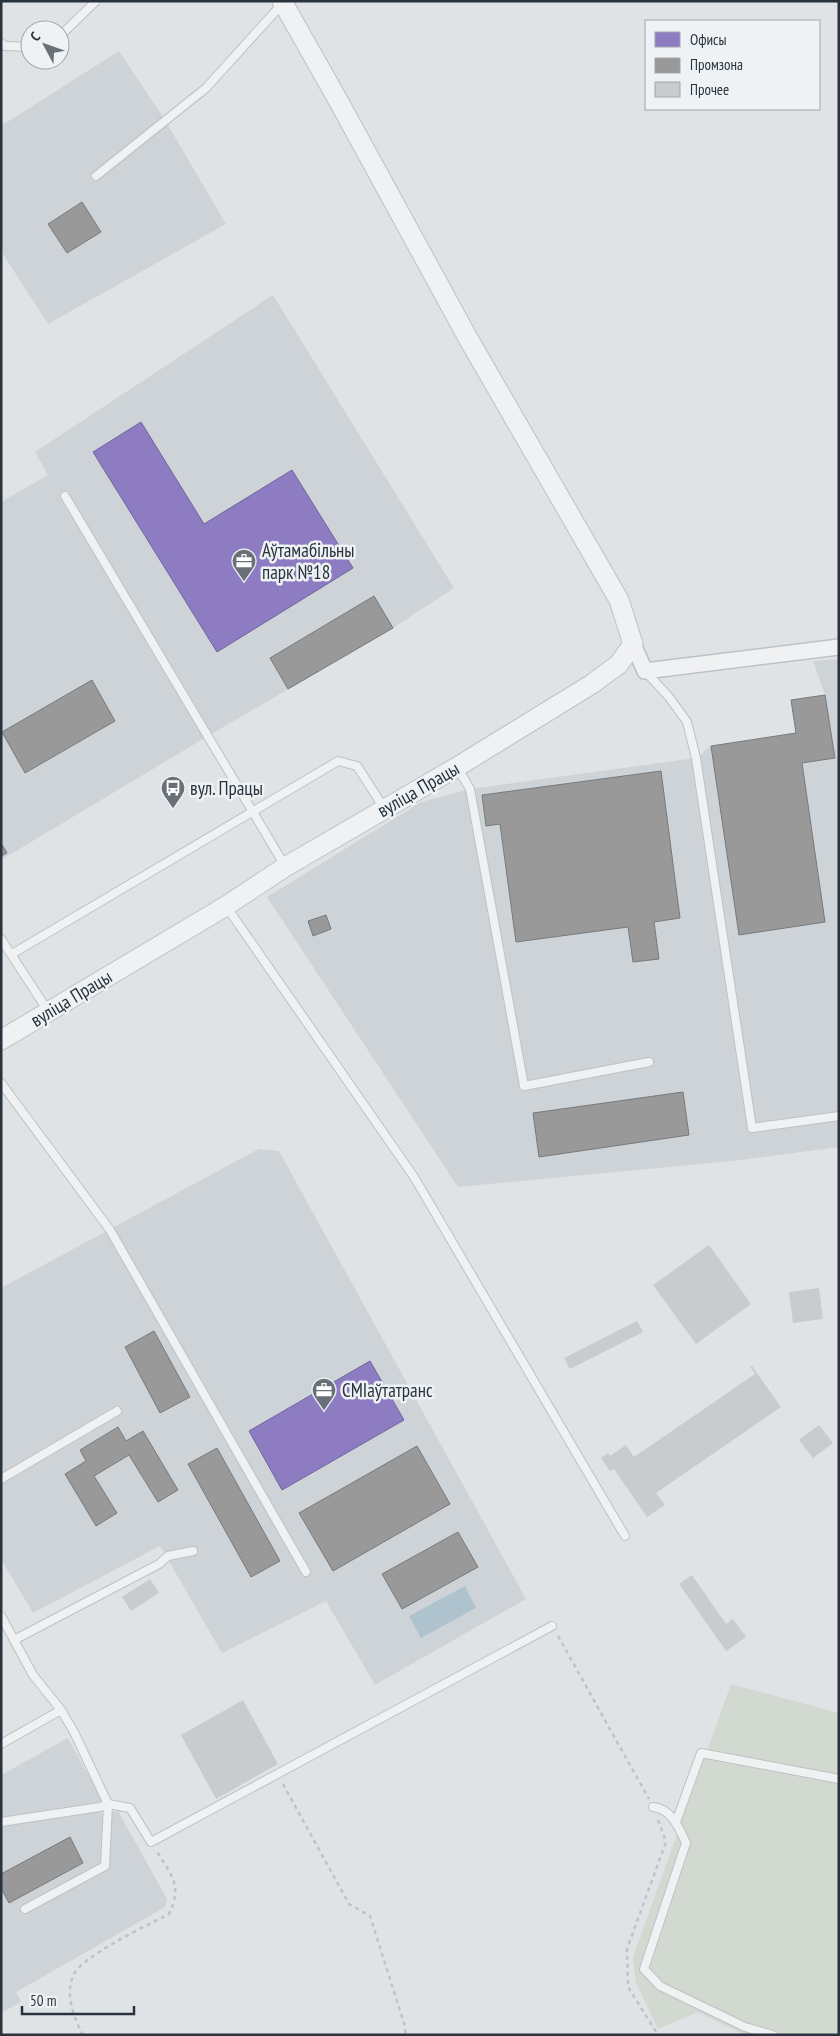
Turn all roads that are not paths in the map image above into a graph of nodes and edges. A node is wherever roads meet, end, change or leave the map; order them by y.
1 (96, 1) edge
2 (282, 2) edge
3 (70, 26) edge
4 (1, 43) edge
5 (20, 47) edge
6 (96, 176) dead end
7 (65, 496) dead end
8 (633, 644) junction
9 (839, 647) edge
10 (645, 671) junction
11 (457, 767) junction
12 (384, 808) junction
13 (252, 812) junction
14 (285, 867) junction
15 (226, 906) junction
16 (1, 939) edge
17 (12, 954) junction
18 (48, 1011) junction
19 (1, 1040) edge
20 (650, 1062) dead end
21 (1, 1083) edge
22 (839, 1116) edge
23 (117, 1411) dead end
24 (1, 1479) edge
25 (624, 1536) dead end
26 (193, 1551) dead end
27 (306, 1572) dead end
28 (1, 1616) edge
29 (552, 1626) road end
30 (14, 1640) junction
31 (61, 1710) junction
32 (1, 1744) edge
33 (839, 1779) edge
34 (108, 1804) junction
35 (653, 1807) road end
36 (1, 1822) edge
37 (676, 1822) junction
38 (25, 1909) dead end
39 (774, 2035) edge

1 - 3 lane
2 - 6 lane
2 - 8 street
4 - 5 lane
7 - 13 lane
8 - 10 street
8 - 11 street, вуліца Працы
9 - 10 street
10 - 22 lane
11 - 12 street, вуліца Працы
11 - 20 lane
12 - 13 lane
12 - 14 street, вуліца Працы
13 - 14 lane
13 - 17 lane
14 - 15 street, вуліца Працы
15 - 18 street, вуліца Працы
15 - 25 lane
16 - 17 lane
17 - 18 lane
18 - 19 street, вуліца Працы
21 - 27 lane
23 - 24 lane
26 - 30 lane
28 - 30 lane
29 - 34 lane
30 - 31 lane
31 - 32 lane
31 - 34 lane
33 - 37 lane
34 - 36 lane
34 - 38 lane
35 - 37 lane
37 - 39 lane

